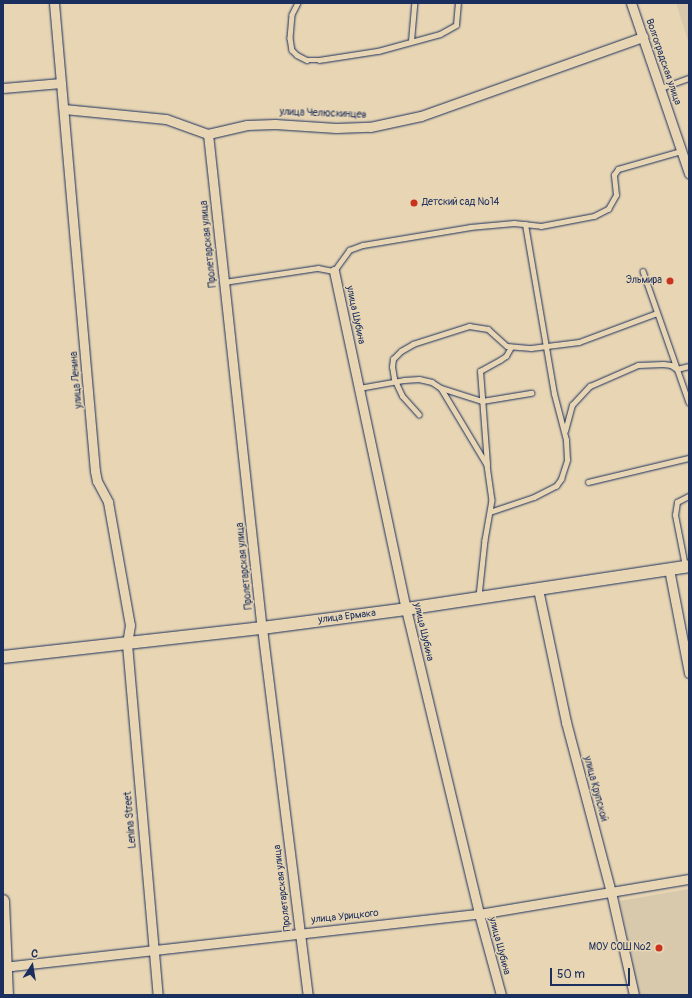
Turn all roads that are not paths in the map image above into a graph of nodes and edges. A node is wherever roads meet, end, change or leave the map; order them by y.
1 (54, 3) edge
2 (298, 3) edge
3 (414, 3) edge
4 (458, 3) edge
5 (632, 3) edge
6 (643, 37) junction
7 (411, 42) junction
8 (689, 78) edge
9 (61, 83) junction
10 (3, 88) edge
11 (661, 88) junction
12 (64, 109) junction
13 (208, 134) junction
14 (682, 151) junction
15 (689, 174) edge
16 (525, 224) junction
17 (334, 271) junction
18 (642, 272) dead end
19 (224, 282) junction
20 (657, 313) junction
21 (546, 346) junction
22 (511, 347) junction
23 (689, 366) edge
24 (677, 369) junction
25 (395, 381) junction
26 (359, 388) junction
27 (441, 388) junction
28 (532, 392) dead end
29 (482, 401) junction
30 (689, 402) edge
31 (419, 415) dead end
32 (564, 432) junction
33 (689, 458) edge
34 (487, 465) junction
35 (588, 482) dead end
36 (689, 496) edge
37 (490, 512) junction
38 (687, 566) edge
39 (669, 569) junction
40 (538, 589) junction
41 (479, 598) junction
42 (406, 609) junction
43 (262, 628) junction
44 (127, 644) junction
45 (3, 657) edge
46 (689, 673) edge
47 (689, 879) edge
48 (611, 892) junction
49 (3, 901) edge
50 (479, 914) junction
51 (300, 934) junction
52 (154, 951) junction
53 (5, 967) edge
54 (7, 995) edge
55 (158, 995) edge
56 (308, 995) edge
57 (501, 995) edge
58 (634, 995) edge

1 - 9 street, улица Ленина
2 - 7 lane
3 - 7 lane
4 - 7 lane
5 - 6 street, Волгоградская улица
6 - 11 street, Волгоградская улица
6 - 13 street, улица Челюскинцев
8 - 11 lane
9 - 10 street
9 - 12 street, улица Ленина
11 - 14 street, Волгоградская улица
12 - 13 street
12 - 44 street, улица Ленина
13 - 19 street, Пролетарская улица
14 - 15 street, Волгоградская улица
14 - 16 lane
16 - 17 lane
16 - 21 lane
17 - 19 lane
17 - 26 street, улица Шубина
18 - 20 lane
19 - 43 street, Пролетарская улица
20 - 21 lane
20 - 24 lane
21 - 22 lane
21 - 32 lane
22 - 25 lane
22 - 29 lane
23 - 24 lane
24 - 30 lane
24 - 32 lane
25 - 26 lane
25 - 27 lane
25 - 31 lane
26 - 42 street, улица Шубина
27 - 29 lane
27 - 34 lane
28 - 29 lane
29 - 34 lane
32 - 37 lane
33 - 35 lane
34 - 37 lane
36 - 38 lane
37 - 41 lane
38 - 39 street, улица Ермака
39 - 40 street, улица Ермака
39 - 46 street
40 - 41 street, улица Ермака
40 - 48 street, улица Крупской
41 - 42 street, улица Ермака
42 - 43 street, улица Ермака
42 - 50 street, улица Шубина
43 - 44 street, улица Ермака
43 - 51 street, Пролетарская улица
44 - 45 street, улица Ермака
44 - 52 street, Lenina Street
47 - 48 street, улица Урицкого
48 - 50 street, улица Урицкого
48 - 58 street, улица Крупской
49 - 53 street
50 - 51 street, улица Урицкого
50 - 57 street, улица Шубина
51 - 52 street, улица Урицкого
51 - 56 street, Пролетарская улица
52 - 53 street, улица Урицкого
52 - 55 street, Lenina Street
53 - 54 street

